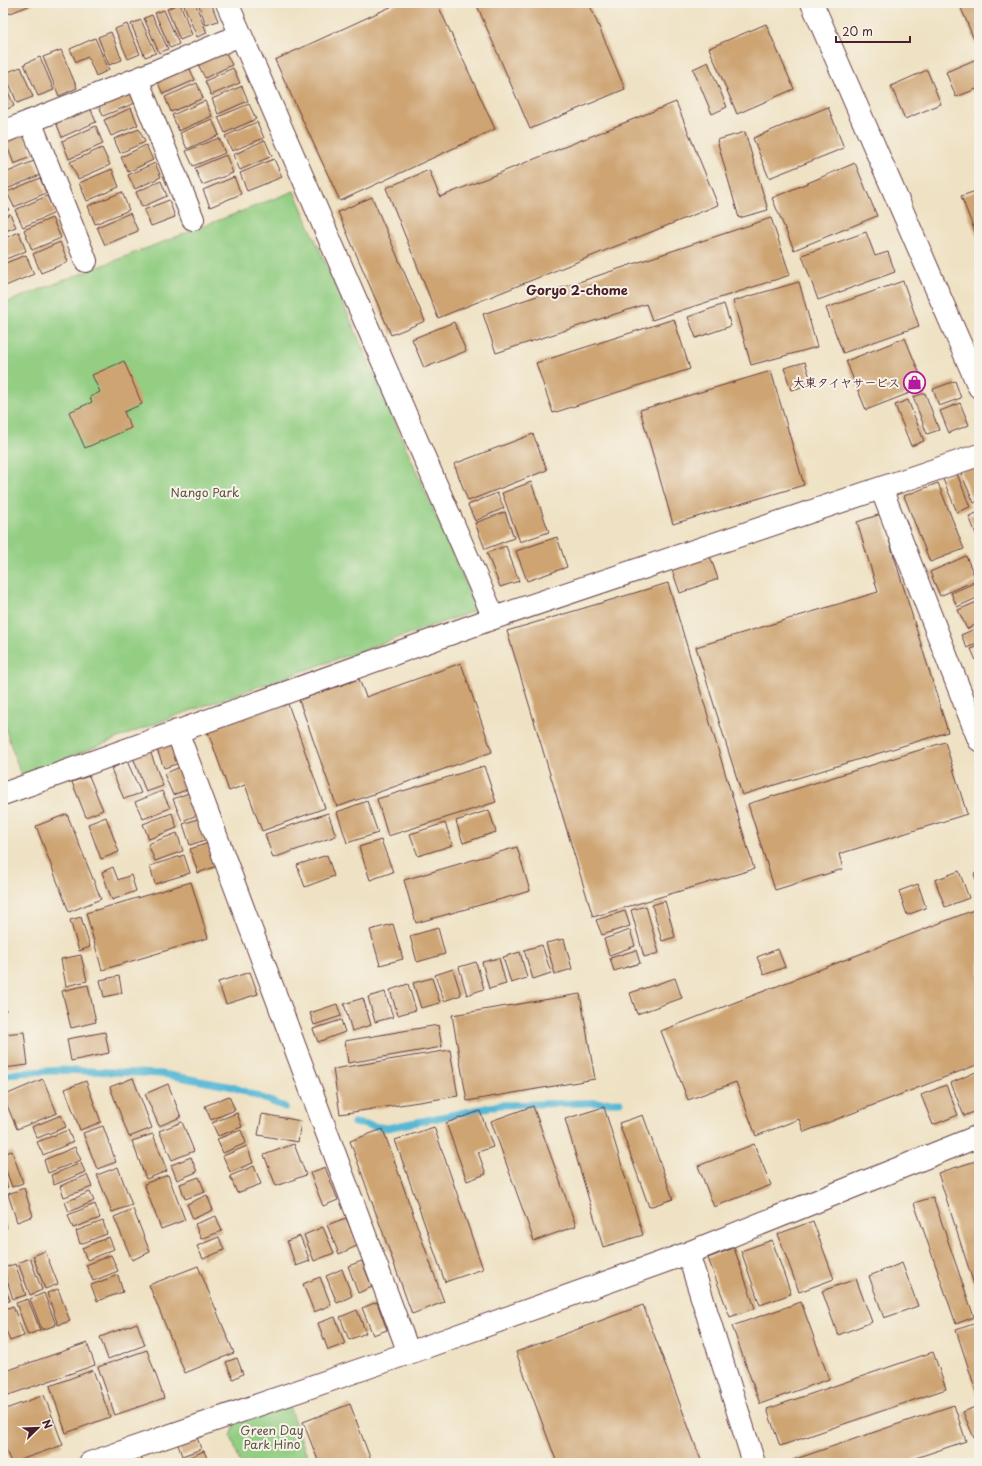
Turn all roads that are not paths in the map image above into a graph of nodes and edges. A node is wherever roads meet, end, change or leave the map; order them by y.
1 (227, 3) edge
2 (812, 3) edge
3 (240, 35) junction
4 (137, 80) junction
5 (30, 121) junction
6 (3, 132) edge
7 (193, 219) dead end
8 (86, 261) dead end
9 (979, 387) edge
10 (979, 455) edge
11 (881, 488) junction
12 (494, 618) junction
13 (177, 730) junction
14 (979, 740) edge
15 (3, 794) edge
16 (979, 1136) edge
17 (688, 1252) junction
18 (409, 1353) junction
19 (90, 1463) edge
20 (754, 1463) edge

1 - 3 street
2 - 9 street
3 - 4 street
3 - 12 street
4 - 5 street
4 - 7 street
5 - 6 street
5 - 8 street
10 - 11 street
11 - 12 street
11 - 14 street
12 - 13 street
13 - 15 street
13 - 18 street
16 - 17 street
17 - 18 street
17 - 20 street
18 - 19 street

